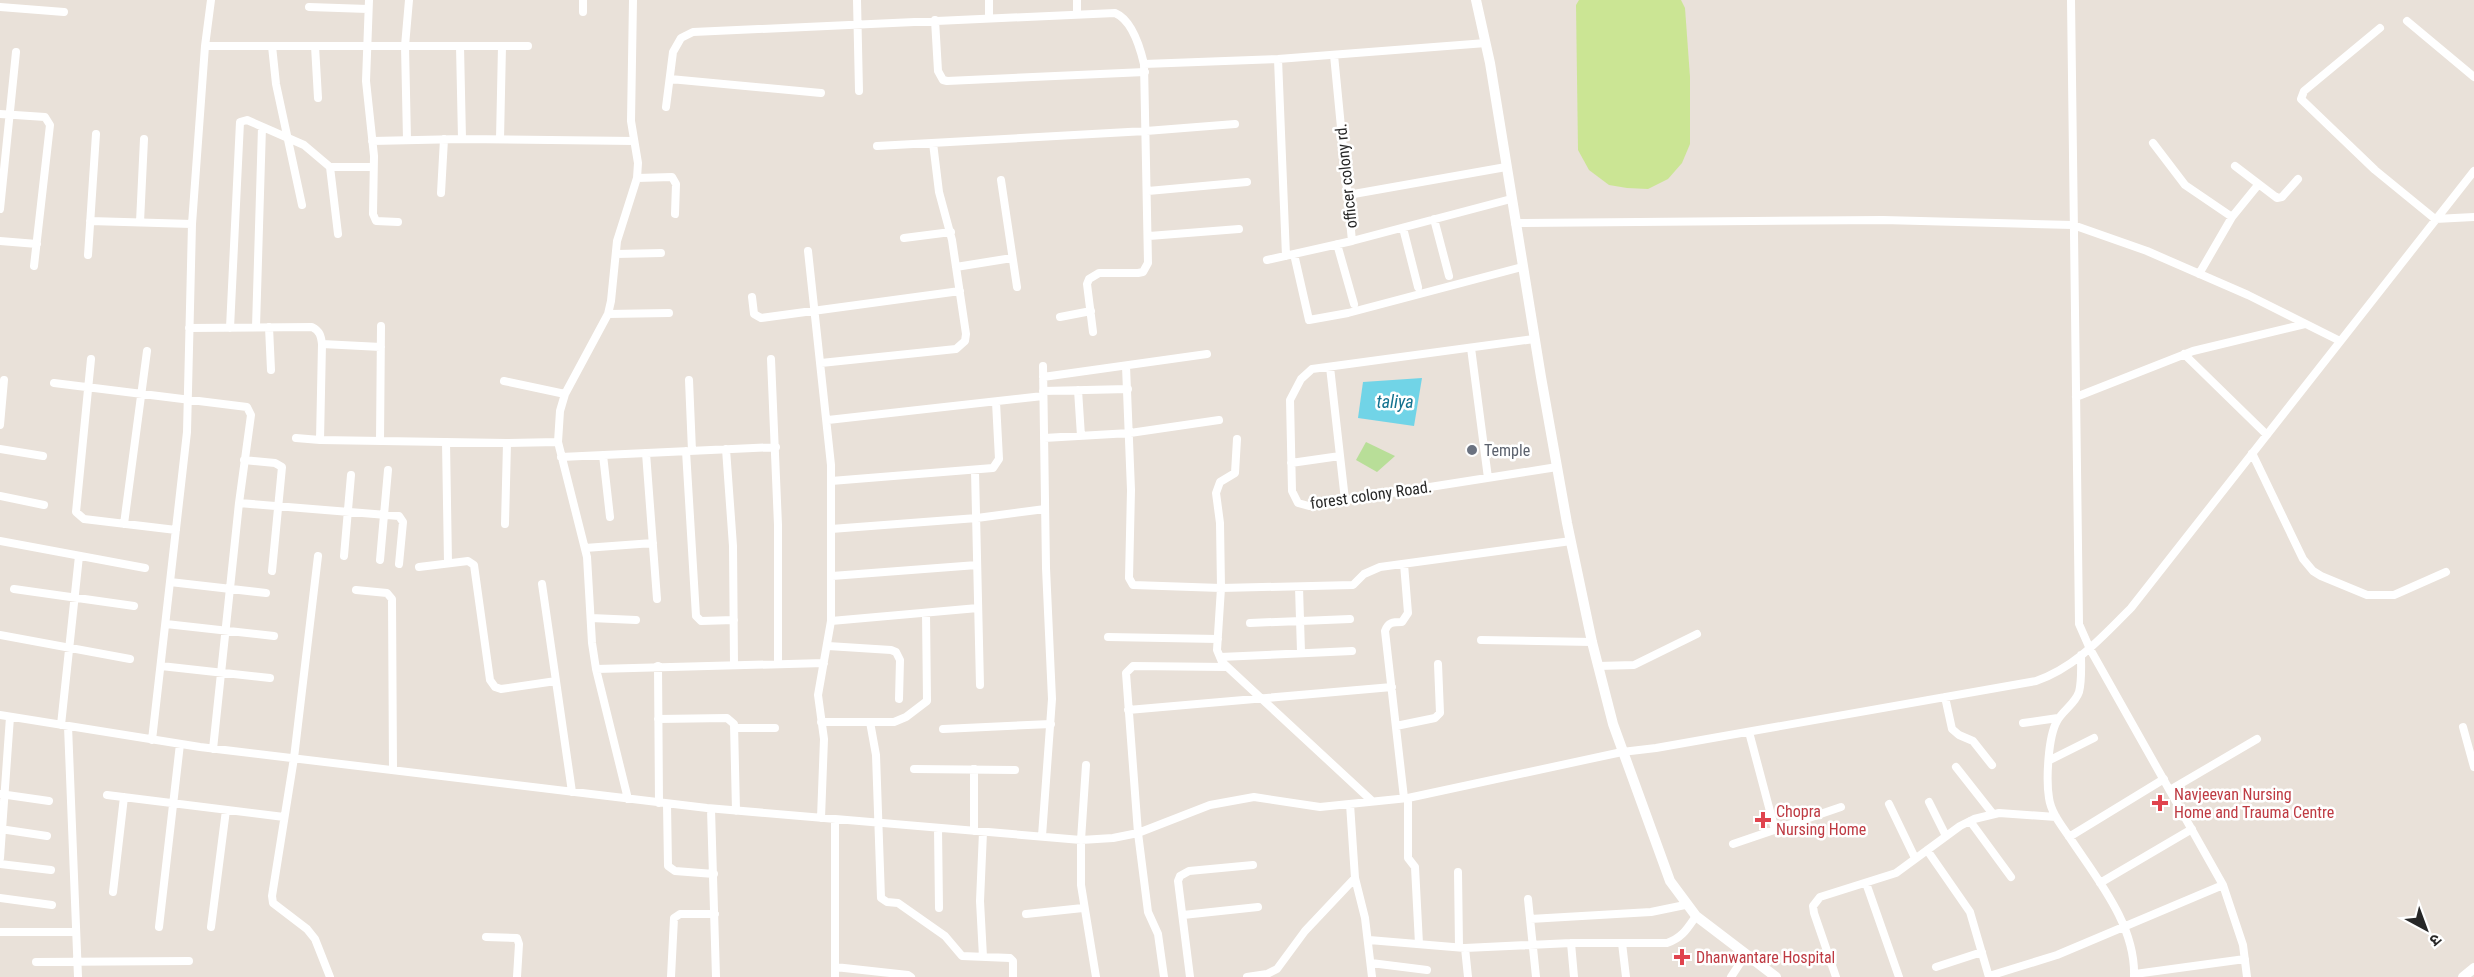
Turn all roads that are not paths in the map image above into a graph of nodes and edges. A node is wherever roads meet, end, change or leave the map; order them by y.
1 (211, 0) edge
2 (369, 0) edge
3 (409, 0) edge
4 (583, 0) edge
5 (633, 0) edge
6 (856, 0) edge
7 (989, 0) edge
8 (1077, 0) edge
9 (1476, 0) edge
10 (2071, 0) edge
11 (0, 7) edge
12 (309, 7) dead end
13 (368, 9) junction
14 (64, 12) dead end
15 (583, 12) dead end
16 (1077, 14) junction
17 (989, 17) junction
18 (935, 20) junction
19 (2407, 21) dead end
20 (857, 23) junction
21 (2380, 28) dead end
22 (1486, 43) junction
23 (205, 46) junction
24 (272, 46) junction
25 (315, 46) junction
26 (366, 46) junction
27 (405, 46) junction
28 (459, 46) junction
29 (502, 46) junction
30 (528, 46) dead end
31 (16, 52) dead end
32 (1334, 55) junction
33 (1278, 59) junction
34 (1145, 68) junction
35 (2474, 77) edge
36 (670, 79) junction
37 (859, 91) dead end
38 (821, 93) dead end
39 (318, 98) dead end
40 (666, 107) dead end
41 (0, 114) edge
42 (9, 115) junction
43 (1234, 124) dead end
44 (262, 127) junction
45 (1146, 131) junction
46 (96, 134) dead end
47 (287, 138) junction
48 (144, 139) dead end
49 (444, 139) junction
50 (462, 139) junction
51 (500, 139) junction
52 (406, 140) junction
53 (372, 141) junction
54 (634, 141) junction
55 (933, 143) junction
56 (2153, 143) dead end
57 (877, 146) dead end
58 (2235, 166) dead end
59 (330, 167) junction
60 (373, 167) junction
61 (1506, 167) junction
62 (2474, 171) edge
63 (637, 178) junction
64 (2298, 179) dead end
65 (1001, 180) dead end
66 (1246, 182) dead end
67 (2258, 185) junction
68 (1148, 191) junction
69 (441, 194) dead end
70 (1348, 195) junction
71 (1511, 199) junction
72 (302, 205) dead end
73 (0, 209) edge
74 (675, 214) dead end
75 (2232, 217) junction
76 (2474, 217) edge
77 (1434, 219) junction
78 (2435, 219) junction
79 (90, 221) junction
80 (140, 222) junction
81 (399, 222) dead end
82 (1515, 223) junction
83 (192, 224) junction
84 (2073, 225) junction
85 (1403, 228) junction
86 (1239, 229) dead end
87 (951, 232) junction
88 (338, 234) dead end
89 (1149, 236) junction
90 (904, 238) dead end
91 (0, 241) edge
92 (1352, 241) junction
93 (36, 244) junction
94 (1337, 244) junction
95 (808, 251) dead end
96 (661, 253) dead end
97 (616, 254) junction
98 (87, 255) dead end
99 (1290, 255) junction
100 (1012, 258) junction
101 (1267, 260) dead end
102 (34, 266) dead end
103 (956, 267) junction
104 (1521, 267) junction
105 (2199, 274) junction
106 (1449, 276) dead end
107 (1017, 287) dead end
108 (1418, 287) dead end
109 (960, 291) junction
110 (752, 297) dead end
111 (1354, 304) dead end
112 (815, 310) junction
113 (1091, 311) junction
114 (608, 314) junction
115 (669, 314) dead end
116 (1060, 317) dead end
117 (2305, 324) junction
118 (381, 326) dead end
119 (255, 327) junction
120 (269, 327) junction
121 (189, 328) junction
122 (230, 328) junction
123 (1093, 332) dead end
124 (1534, 339) junction
125 (2340, 341) junction
126 (322, 344) junction
127 (381, 347) junction
128 (1470, 348) junction
129 (147, 351) dead end
130 (1207, 354) dead end
131 (2184, 354) junction
132 (91, 359) dead end
133 (771, 359) dead end
134 (821, 363) junction
135 (1042, 366) dead end
136 (1126, 366) junction
137 (1330, 367) junction
138 (271, 370) dead end
139 (1043, 377) junction
140 (4, 380) dead end
141 (688, 380) dead end
142 (504, 381) dead end
143 (54, 382) dead end
144 (88, 386) junction
145 (1128, 388) junction
146 (1078, 390) junction
147 (141, 394) junction
148 (565, 394) junction
149 (1043, 394) junction
150 (2076, 397) junction
151 (1, 398) edge
152 (188, 400) junction
153 (996, 402) junction
154 (828, 420) junction
155 (1219, 420) dead end
156 (0, 424) edge
157 (1130, 433) junction
158 (2266, 435) junction
159 (1081, 436) junction
160 (296, 438) dead end
161 (1044, 438) junction
162 (1237, 439) dead end
163 (320, 441) junction
164 (380, 441) junction
165 (558, 441) junction
166 (446, 442) junction
167 (507, 443) junction
168 (776, 447) junction
169 (0, 449) edge
170 (726, 449) junction
171 (689, 451) junction
172 (646, 453) junction
173 (2252, 453) junction
174 (603, 455) junction
175 (43, 456) dead end
176 (1340, 456) junction
177 (561, 457) junction
178 (244, 460) junction
179 (1291, 463) junction
180 (1557, 467) junction
181 (388, 470) dead end
182 (975, 471) junction
183 (351, 474) dead end
184 (1488, 478) junction
185 (831, 481) junction
186 (0, 496) edge
187 (1345, 501) junction
188 (239, 502) junction
189 (45, 505) dead end
190 (279, 505) junction
191 (1045, 509) junction
192 (348, 512) junction
193 (384, 515) junction
194 (610, 517) dead end
195 (977, 518) junction
196 (124, 524) junction
197 (505, 524) dead end
198 (831, 529) junction
199 (176, 530) junction
200 (0, 541) edge
201 (1571, 541) junction
202 (653, 543) junction
203 (585, 548) junction
204 (79, 556) junction
205 (318, 556) dead end
206 (344, 556) dead end
207 (380, 560) dead end
208 (448, 563) junction
209 (399, 564) dead end
210 (977, 564) junction
211 (1404, 564) junction
212 (145, 567) dead end
213 (419, 567) dead end
214 (272, 571) dead end
215 (2446, 572) dead end
216 (832, 576) junction
217 (170, 582) junction
218 (542, 584) dead end
219 (1299, 586) junction
220 (14, 588) dead end
221 (229, 588) junction
222 (1221, 588) junction
223 (356, 590) dead end
224 (266, 593) dead end
225 (75, 597) junction
226 (657, 599) dead end
227 (134, 606) dead end
228 (978, 608) junction
229 (927, 613) junction
230 (591, 618) junction
231 (1350, 619) dead end
232 (636, 620) dead end
233 (734, 620) junction
234 (831, 621) junction
235 (1300, 621) junction
236 (1250, 623) dead end
237 (166, 624) junction
238 (225, 631) junction
239 (1697, 634) dead end
240 (0, 635) edge
241 (274, 636) dead end
242 (1108, 637) dead end
243 (1218, 639) junction
244 (1481, 639) dead end
245 (1592, 642) junction
246 (828, 646) junction
247 (70, 648) junction
248 (2090, 648) junction
249 (1352, 651) dead end
250 (1302, 652) junction
251 (2082, 656) junction
252 (1220, 657) junction
253 (130, 658) dead end
254 (824, 663) junction
255 (778, 664) junction
256 (1437, 664) dead end
257 (734, 665) junction
258 (161, 666) junction
259 (658, 666) junction
260 (1598, 666) junction
261 (1227, 667) junction
262 (596, 669) junction
263 (220, 673) junction
264 (270, 678) dead end
265 (556, 681) junction
266 (980, 685) dead end
267 (1392, 687) junction
268 (1945, 697) junction
269 (899, 699) dead end
270 (1260, 699) junction
271 (1128, 710) junction
272 (0, 715) edge
273 (10, 717) junction
274 (2058, 718) junction
275 (658, 719) junction
276 (821, 722) junction
277 (870, 722) junction
278 (2023, 723) dead end
279 (1051, 724) junction
280 (65, 726) junction
281 (1396, 726) junction
282 (2463, 727) dead end
283 (734, 728) junction
284 (776, 728) dead end
285 (943, 729) dead end
286 (1749, 732) junction
287 (2094, 738) dead end
288 (2257, 739) dead end
289 (152, 740) junction
290 (180, 744) junction
291 (213, 749) junction
292 (1622, 752) junction
293 (294, 758) junction
294 (2050, 759) junction
295 (1086, 765) dead end
296 (1992, 765) dead end
297 (2474, 766) edge
298 (1956, 767) dead end
299 (914, 769) dead end
300 (974, 770) junction
301 (1015, 770) dead end
302 (393, 771) junction
303 (2164, 779) junction
304 (2170, 790) junction
305 (572, 792) junction
306 (2, 795) edge
307 (107, 795) dead end
308 (124, 797) junction
309 (1406, 798) junction
310 (628, 799) junction
311 (49, 801) dead end
312 (1372, 801) junction
313 (1929, 802) dead end
314 (173, 803) junction
315 (663, 803) junction
316 (1350, 804) junction
317 (1889, 804) dead end
318 (1841, 807) dead end
319 (711, 809) junction
320 (226, 810) junction
321 (736, 811) junction
322 (1993, 814) junction
323 (2056, 816) junction
324 (284, 817) junction
325 (821, 818) junction
326 (835, 819) junction
327 (1970, 821) junction
328 (879, 823) junction
329 (938, 828) junction
330 (1, 829) edge
331 (2192, 829) junction
332 (1775, 830) junction
333 (974, 831) junction
334 (983, 832) junction
335 (1138, 833) junction
336 (47, 836) dead end
337 (1042, 836) junction
338 (1946, 836) junction
339 (2070, 837) junction
340 (1081, 840) junction
341 (1733, 844) dead end
342 (1927, 850) junction
343 (0, 858) edge
344 (1915, 858) junction
345 (0, 864) edge
346 (1253, 865) dead end
347 (51, 870) dead end
348 (1458, 872) dead end
349 (714, 874) junction
350 (2012, 877) dead end
351 (1355, 878) junction
352 (1866, 883) junction
353 (2100, 883) junction
354 (2223, 885) junction
355 (113, 892) dead end
356 (0, 898) edge
357 (1528, 899) dead end
358 (52, 905) dead end
359 (1685, 905) junction
360 (1258, 907) dead end
361 (939, 908) dead end
362 (1083, 908) junction
363 (715, 914) junction
364 (1026, 914) dead end
365 (1183, 915) junction
366 (1696, 916) junction
367 (1530, 919) junction
368 (159, 927) dead end
369 (211, 927) dead end
370 (2124, 927) junction
371 (0, 932) edge
372 (76, 932) junction
373 (486, 937) dead end
374 (1369, 940) junction
375 (1571, 943) junction
376 (1622, 943) junction
377 (1419, 944) junction
378 (1532, 946) junction
379 (1462, 947) junction
380 (1982, 952) junction
381 (1746, 954) junction
382 (983, 957) junction
383 (2245, 959) junction
384 (189, 961) dead end
385 (36, 962) dead end
386 (77, 962) junction
387 (1371, 963) junction
388 (835, 967) junction
389 (1936, 967) dead end
390 (2474, 968) edge
391 (1427, 970) dead end
392 (1272, 975) edge
393 (1989, 976) edge
394 (2134, 976) edge
395 (78, 977) edge
396 (330, 977) edge
397 (517, 977) edge
398 (671, 977) edge
399 (716, 977) edge
400 (835, 977) edge
401 (911, 977) edge
402 (1013, 977) edge
403 (1096, 977) edge
404 (1164, 977) edge
405 (1190, 977) edge
406 (1247, 977) edge
407 (1372, 977) edge
408 (1468, 977) edge
409 (1536, 977) edge
410 (1574, 977) edge
411 (1626, 977) edge
412 (1731, 977) edge
413 (1776, 977) edge
414 (1836, 977) edge
415 (1899, 977) edge
416 (2247, 977) edge
417 (2463, 977) edge

1 - 23 street
2 - 13 street
3 - 27 street
4 - 15 street
5 - 54 street
6 - 20 street
7 - 17 street
8 - 16 street
9 - 22 street
10 - 84 street
11 - 14 street
12 - 13 street
13 - 26 street
16 - 17 street
16 - 34 street
17 - 18 street
18 - 20 street
18 - 34 street
19 - 35 street
20 - 36 street
20 - 37 street
21 - 78 street
22 - 32 street
22 - 61 street
23 - 24 street
23 - 83 street
24 - 25 street
24 - 47 street
25 - 26 street
25 - 39 street
26 - 27 street
26 - 53 street
27 - 28 street
27 - 52 street
28 - 29 street
28 - 50 street
29 - 30 street
29 - 51 street
31 - 42 street
32 - 33 street
32 - 70 street, officer colony rd.
33 - 34 street
33 - 99 street
34 - 45 street
36 - 38 street
36 - 40 street
41 - 42 street
42 - 73 street
42 - 93 street
43 - 45 street
44 - 47 street
44 - 119 street
44 - 122 street
45 - 55 street
45 - 68 street
46 - 79 street
47 - 59 street
47 - 72 street
48 - 80 street
49 - 50 street
49 - 52 street
49 - 69 street
50 - 51 street
51 - 54 street
52 - 53 street
53 - 60 street
54 - 63 street
55 - 57 street
55 - 87 street
56 - 75 street
58 - 67 street
59 - 60 street
59 - 88 street
60 - 81 street
61 - 70 street
61 - 71 street
62 - 78 street
63 - 74 street
63 - 97 street
64 - 67 street
65 - 100 street
66 - 68 street
67 - 75 street
68 - 89 street
70 - 92 street, officer colony rd.
71 - 77 street, officer colony rd.
71 - 82 street
75 - 105 street
76 - 78 street
77 - 85 street, officer colony rd.
77 - 106 street
78 - 125 street
79 - 80 street
79 - 98 street
80 - 83 street
82 - 84 street
82 - 104 street
83 - 121 street
84 - 105 street
84 - 150 street
85 - 92 street, officer colony rd.
85 - 108 street
86 - 89 street
87 - 90 street
87 - 103 street
89 - 113 street
91 - 93 street
92 - 94 street
93 - 102 street
94 - 99 street
94 - 111 street
95 - 112 street
96 - 97 street
97 - 114 street
99 - 101 street
99 - 104 street
100 - 103 street
100 - 107 street
103 - 109 street
104 - 124 street
105 - 117 street
109 - 112 street
109 - 134 street
110 - 112 street
112 - 134 street
113 - 116 street
113 - 123 street
114 - 115 street
114 - 148 street
117 - 125 street
117 - 131 street
118 - 127 street
119 - 120 street
119 - 122 street
120 - 126 street
120 - 138 street
121 - 122 street
121 - 152 street
124 - 128 street, forest colony Road.
124 - 180 street
125 - 158 street
126 - 127 street
126 - 163 street
127 - 164 street
128 - 137 street, forest colony Road.
128 - 184 street
129 - 147 street
130 - 136 street
131 - 150 street
131 - 158 street
132 - 144 street
133 - 168 street
134 - 154 street
135 - 139 street
136 - 139 street
136 - 145 street
137 - 176 street
137 - 179 street, forest colony Road.
139 - 149 street
140 - 151 street
141 - 171 street
142 - 148 street
143 - 144 street
144 - 147 street
144 - 196 street
145 - 146 street
145 - 157 street
146 - 149 street
146 - 159 street
147 - 152 street
147 - 196 street
148 - 165 street
149 - 153 street
149 - 161 street
150 - 248 street
151 - 156 street
152 - 178 street
152 - 199 street
153 - 154 street
153 - 182 street
154 - 185 street
155 - 157 street
157 - 159 street
157 - 222 street
158 - 173 street
159 - 161 street
160 - 163 street
161 - 191 street
162 - 222 street
163 - 164 street
164 - 166 street
165 - 167 street
165 - 177 street
166 - 167 street
166 - 208 street
167 - 197 street
168 - 170 street
168 - 255 street
169 - 175 street
170 - 171 street
170 - 233 street
171 - 172 street
171 - 233 street
172 - 174 street
172 - 202 street
173 - 215 street
173 - 248 street
174 - 177 street
174 - 194 street
176 - 179 street
176 - 187 street
177 - 203 street
178 - 188 street
178 - 190 street
179 - 187 street, forest colony Road.
180 - 184 street, forest colony Road.
180 - 201 street
181 - 193 street
182 - 185 street
182 - 195 street
183 - 192 street
184 - 187 street, forest colony Road.
185 - 198 street
186 - 189 street
188 - 190 street
188 - 221 street
190 - 192 street
190 - 214 street
191 - 195 street
191 - 279 street
192 - 193 street
192 - 206 street
193 - 207 street
193 - 209 street
195 - 198 street
195 - 210 street
196 - 199 street
198 - 216 street
199 - 217 street
200 - 204 street
201 - 211 street
201 - 245 street
202 - 203 street
202 - 226 street
203 - 230 street
204 - 212 street
204 - 225 street
205 - 293 street
208 - 213 street
208 - 265 street
210 - 216 street
210 - 228 street
211 - 219 street
211 - 267 street
216 - 234 street
217 - 221 street
217 - 237 street
218 - 265 street
219 - 222 street
219 - 235 street
220 - 225 street
221 - 224 street
221 - 238 street
222 - 243 street
223 - 302 street
225 - 227 street
225 - 247 street
228 - 229 street
228 - 266 street
229 - 234 street
229 - 277 street
230 - 232 street
230 - 262 street
231 - 235 street
233 - 257 street
234 - 246 street
235 - 236 street
235 - 250 street
237 - 238 street
237 - 258 street
238 - 241 street
238 - 263 street
239 - 260 street
240 - 247 street
242 - 243 street
243 - 252 street
244 - 245 street
245 - 260 street
246 - 254 street
246 - 269 street
247 - 253 street
247 - 280 street
248 - 251 street
248 - 303 street
249 - 250 street
250 - 252 street
251 - 268 street
251 - 274 street
252 - 261 street
254 - 255 street
254 - 276 street
255 - 257 street
256 - 281 street
257 - 259 street
258 - 263 street
258 - 289 street
259 - 262 street
259 - 275 street
260 - 292 street
261 - 270 street
261 - 271 street
262 - 310 street
263 - 264 street
263 - 291 street
265 - 305 street
267 - 270 street
267 - 281 street
268 - 286 street
268 - 296 street
270 - 271 street
270 - 312 street
271 - 335 street
272 - 273 street
273 - 280 street
273 - 306 street
274 - 278 street
274 - 294 street
275 - 283 street
275 - 315 street
276 - 277 street
276 - 325 street
277 - 328 street
279 - 285 street
279 - 337 street
280 - 289 street
280 - 372 street
281 - 309 street
282 - 297 street
283 - 284 street
283 - 321 street
286 - 292 street
286 - 332 street
287 - 294 street
288 - 304 street
289 - 290 street
290 - 291 street
290 - 314 street
291 - 293 street
292 - 309 street
292 - 359 street
293 - 302 street
293 - 324 street
294 - 323 street
295 - 340 street
298 - 322 street
299 - 300 street
300 - 301 street
300 - 333 street
302 - 305 street
303 - 304 street
303 - 339 street
304 - 331 street
305 - 310 street
306 - 311 street
306 - 330 street
307 - 308 street
308 - 314 street
308 - 355 street
309 - 312 street
309 - 377 street
310 - 315 street
312 - 316 street
313 - 338 street
314 - 320 street
314 - 368 street
315 - 319 street
315 - 349 street
316 - 335 street
316 - 351 street
317 - 344 street
318 - 332 street
319 - 321 street
319 - 349 street
320 - 324 street
320 - 369 street
321 - 325 street
322 - 323 street
322 - 327 street
323 - 339 street
324 - 396 street
325 - 326 street
326 - 328 street
326 - 388 street
327 - 338 street
327 - 350 street
328 - 329 street
328 - 382 street
329 - 333 street
329 - 361 street
330 - 336 street
330 - 343 street
331 - 353 street
331 - 354 street
332 - 341 street
333 - 334 street
334 - 337 street
334 - 382 street
335 - 340 street
335 - 404 street
337 - 340 street
338 - 342 street
339 - 353 street
340 - 362 street
342 - 344 street
342 - 380 street
344 - 352 street
345 - 347 street
346 - 365 street
348 - 379 street
349 - 363 street
351 - 374 street
351 - 392 street
352 - 414 street
352 - 415 street
353 - 370 street
354 - 370 street
354 - 383 street
356 - 358 street
357 - 367 street
359 - 366 street
359 - 367 street
360 - 365 street
362 - 364 street
362 - 403 street
363 - 398 street
363 - 399 street
365 - 405 street
366 - 376 street
366 - 381 street
367 - 378 street
370 - 393 street
370 - 394 street
371 - 372 street
372 - 386 street
373 - 397 street
374 - 377 street
374 - 387 street
375 - 376 street
375 - 378 street
375 - 410 street
376 - 411 street
377 - 379 street
378 - 379 street
378 - 409 street
379 - 408 street
380 - 389 street
380 - 393 street
381 - 412 street
381 - 413 street
382 - 402 street
383 - 394 street
383 - 416 street
384 - 386 street
385 - 386 street
386 - 395 street
387 - 391 street
387 - 407 street
388 - 400 street
388 - 401 street
390 - 417 street
392 - 406 street

